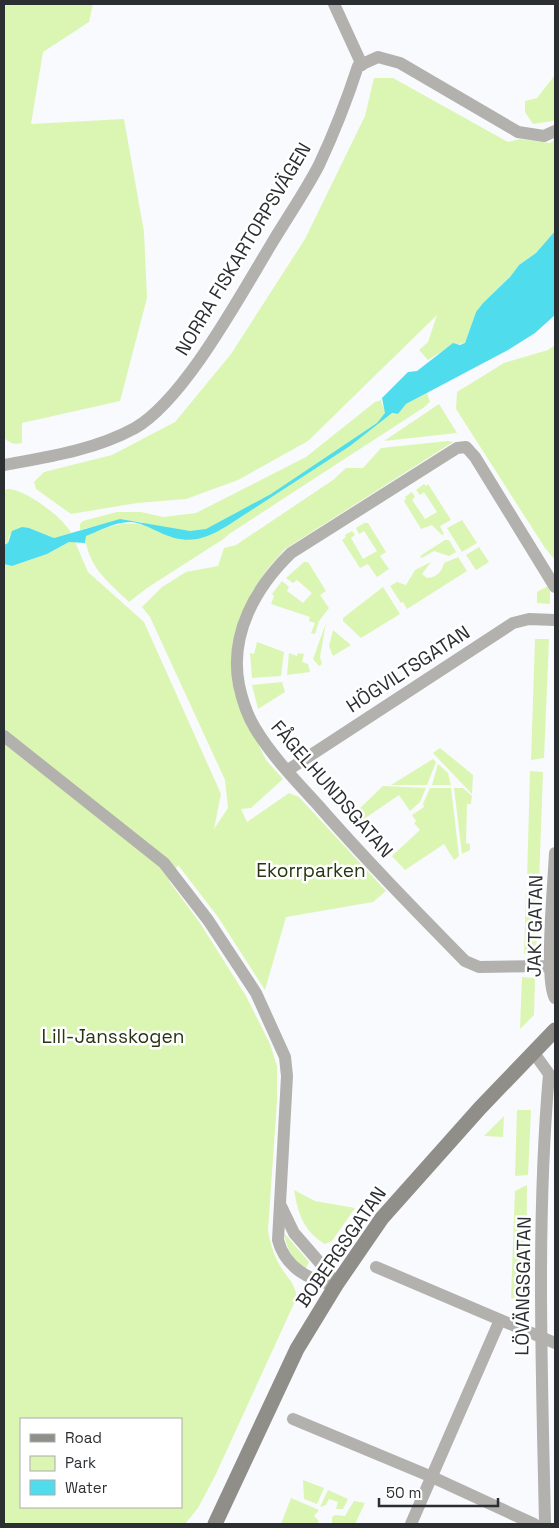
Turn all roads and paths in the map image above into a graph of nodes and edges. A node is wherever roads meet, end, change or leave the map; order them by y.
1 (334, 4) edge
2 (362, 65) junction
3 (555, 131) edge
4 (4, 465) edge
5 (555, 587) edge
6 (555, 620) edge
7 (4, 736) edge
8 (288, 770) junction
9 (555, 853) edge
10 (553, 965) edge
11 (555, 998) edge
12 (555, 1030) edge
13 (534, 1053) junction
14 (550, 1156) edge
15 (281, 1206) junction
16 (376, 1266) dead end
17 (336, 1285) junction
18 (500, 1320) junction
19 (540, 1336) junction
20 (555, 1343) edge
21 (293, 1418) dead end
22 (432, 1477) junction
23 (215, 1524) edge
24 (412, 1524) edge
25 (534, 1524) edge
26 (545, 1524) edge

1 - 2 street
2 - 3 street
2 - 4 street, NORRA FISKARTORPSVÄGEN
5 - 8 street, FÅGELHUNDSGATAN
6 - 8 street, HÖGVILTSGATAN
7 - 15 street
8 - 10 street, FÅGELHUNDSGATAN
9 - 10 street, JAKTGATAN
10 - 11 street, JAKTGATAN
12 - 13 street, BOBERGSGATAN
13 - 14 street, LÖVÄNGSGATAN
13 - 17 street, BOBERGSGATAN
14 - 19 street, LÖVÄNGSGATAN
15 - 17 street
15 - 17 street
16 - 18 street
17 - 23 street, BOBERGSGATAN
18 - 19 street
18 - 22 street
19 - 20 street
19 - 26 street, LÖVÄNGSGATAN
21 - 22 street
22 - 24 street
22 - 25 street

